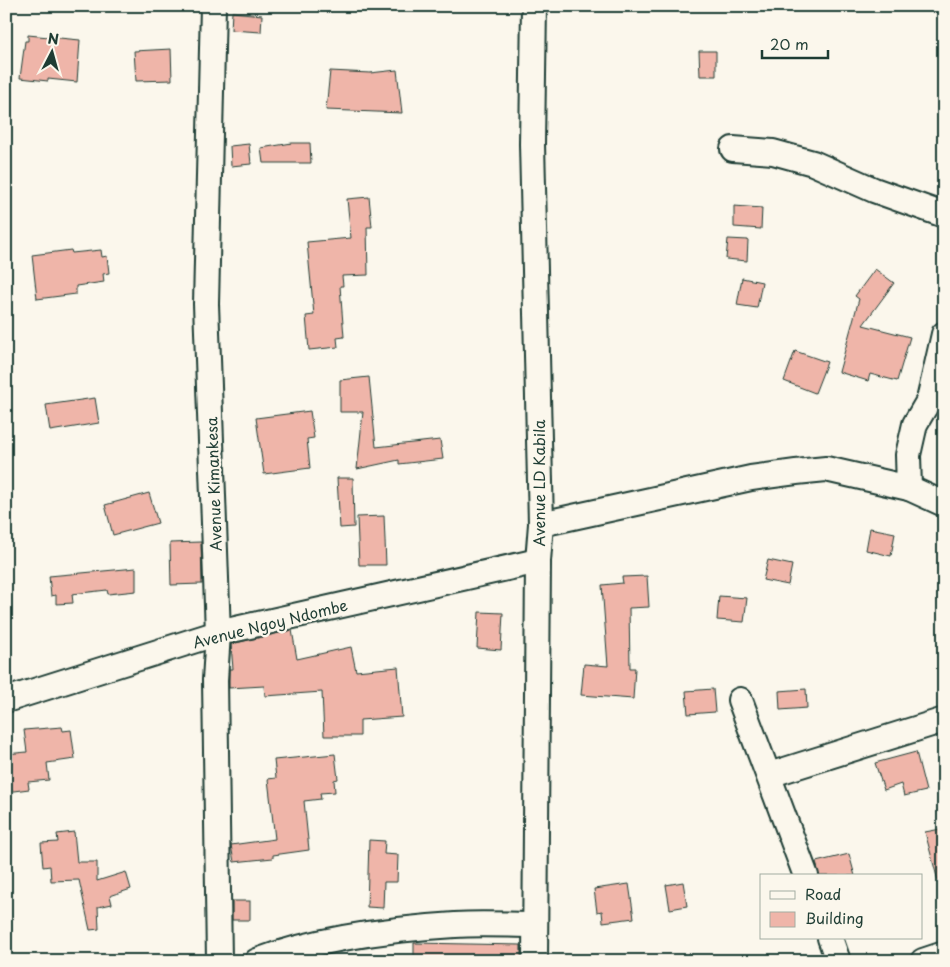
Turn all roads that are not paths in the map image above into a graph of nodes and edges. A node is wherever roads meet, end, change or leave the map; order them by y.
1 (213, 6) edge
2 (534, 6) edge
3 (733, 149) dead end
4 (944, 215) edge
5 (944, 334) edge
6 (936, 400) edge
7 (908, 488) junction
8 (944, 504) edge
9 (540, 524) junction
10 (538, 561) junction
11 (218, 633) junction
12 (6, 700) edge
13 (740, 700) dead end
14 (944, 720) edge
15 (769, 775) junction
16 (805, 874) edge
17 (535, 926) junction
18 (831, 940) edge
19 (944, 954) edge
20 (219, 961) edge
21 (257, 961) edge
22 (535, 961) edge
23 (838, 961) edge
24 (923, 961) edge

1 - 11 street, Avenue Kimankesa
2 - 9 street, Avenue LD Kabila
3 - 4 street
5 - 6 street
6 - 7 street
7 - 8 street
7 - 9 street
9 - 10 street, Avenue LD Kabila
10 - 11 street, Avenue Ngoy Ndombe
10 - 17 street, Avenue LD Kabila
11 - 12 street, Avenue Ngoy Ndombe
11 - 20 street, Avenue Kimankesa
13 - 15 street
14 - 15 street
15 - 16 street
17 - 21 street
17 - 22 street, Avenue LD Kabila
18 - 23 street
19 - 24 street

